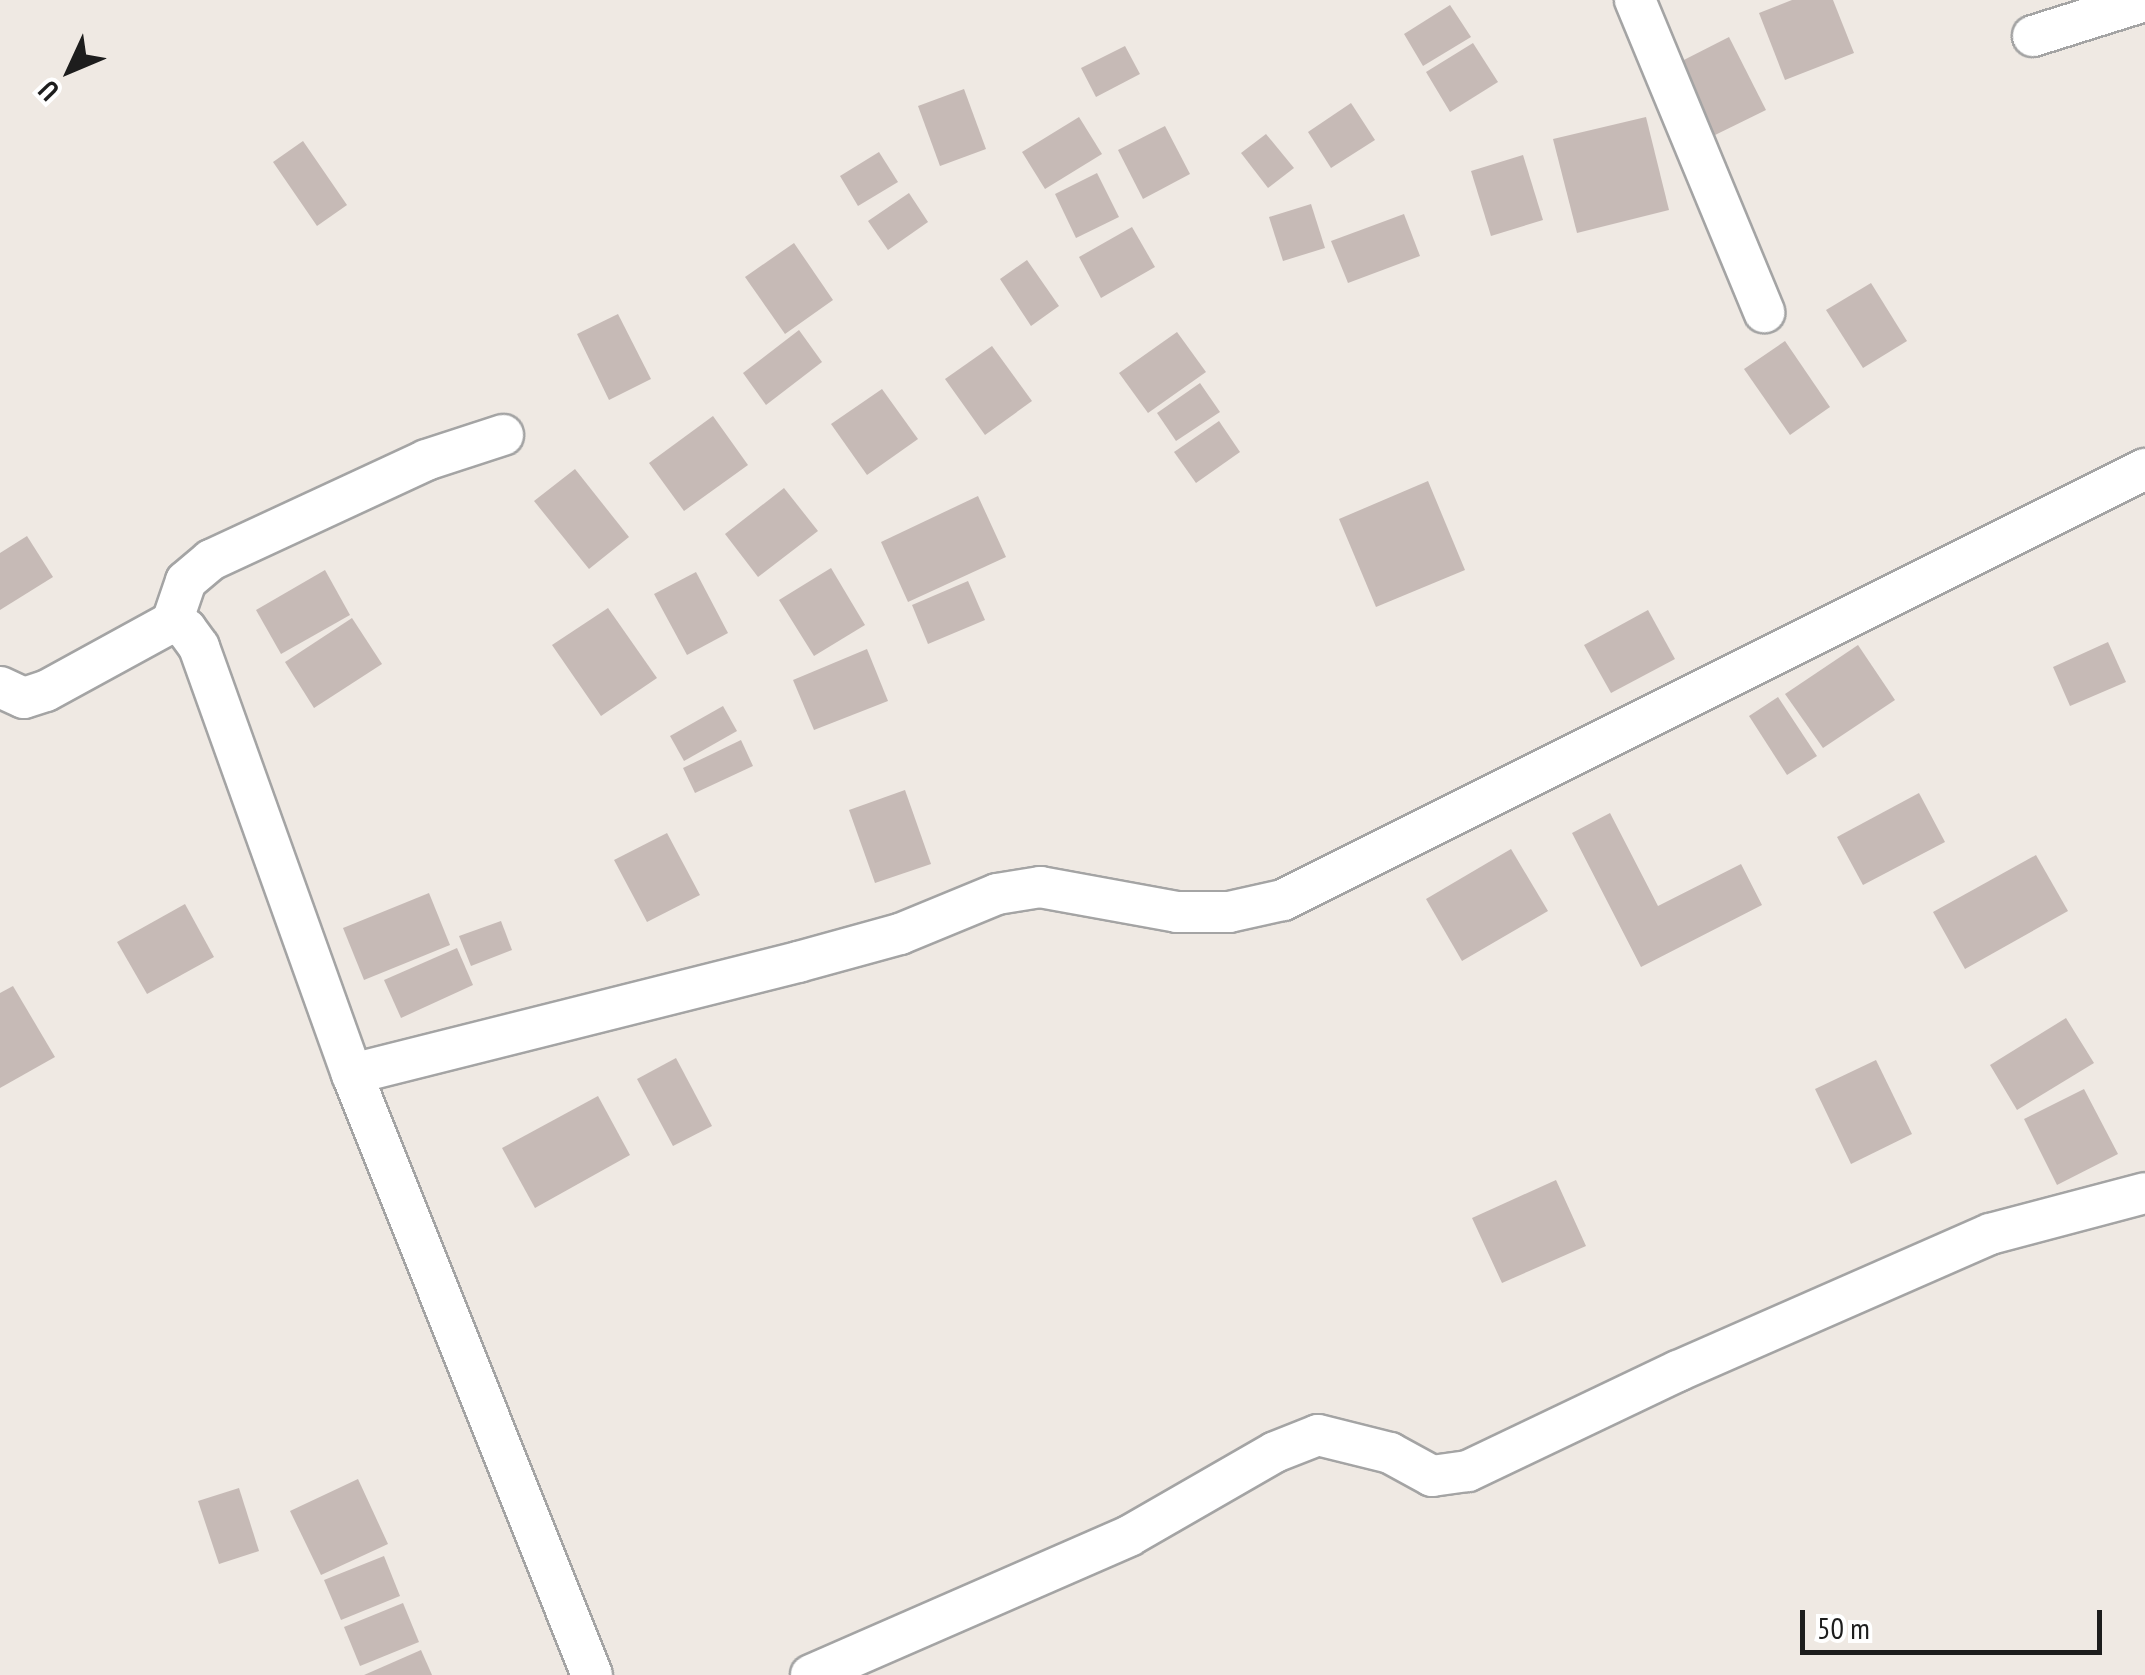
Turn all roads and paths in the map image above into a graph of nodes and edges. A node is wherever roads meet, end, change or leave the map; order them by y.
1 (1636, 0) edge
2 (2145, 1) edge
3 (2033, 36) dead end
4 (1764, 312) dead end
5 (503, 435) dead end
6 (2145, 469) edge
7 (172, 622) junction
8 (0, 687) edge
9 (352, 1074) junction
10 (2145, 1193) edge
11 (592, 1675) edge
12 (811, 1675) edge

1 - 4 street
2 - 3 street
5 - 7 street
6 - 9 street
7 - 8 street
7 - 9 street
9 - 11 street
10 - 12 street

